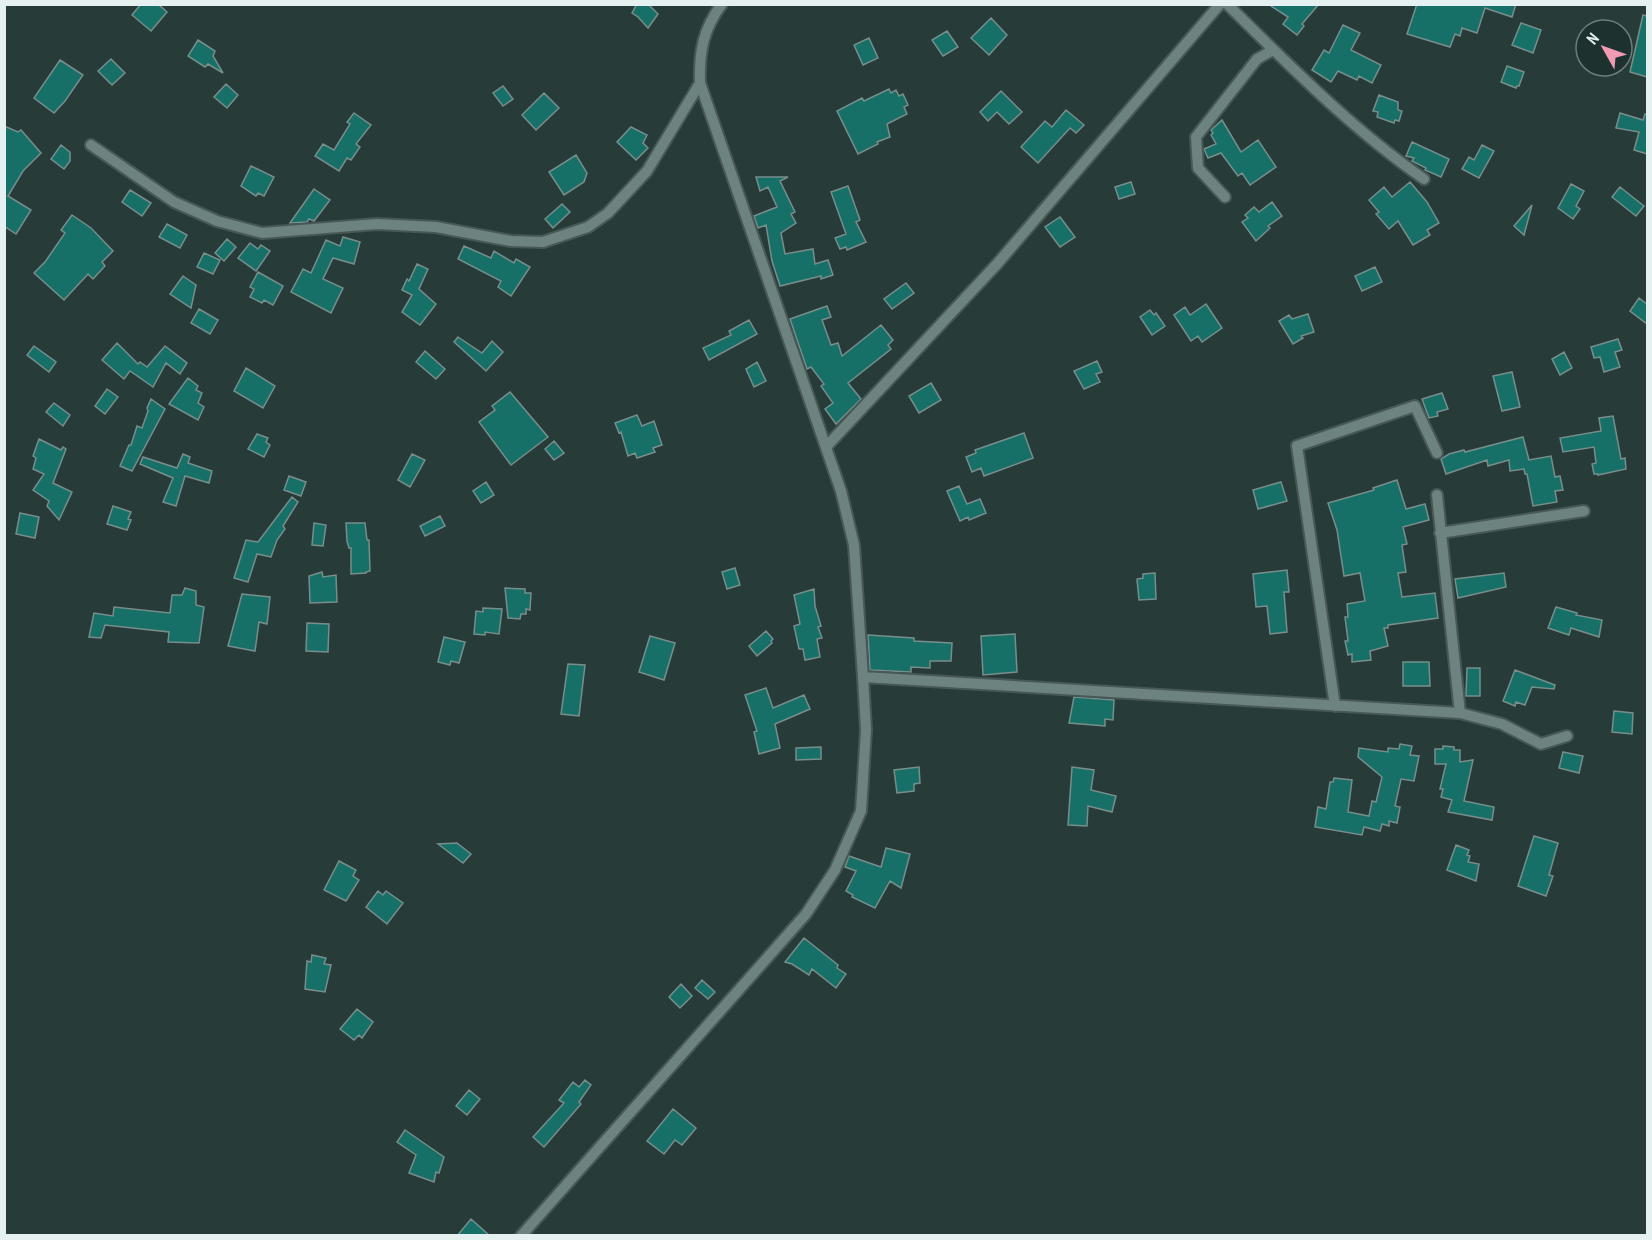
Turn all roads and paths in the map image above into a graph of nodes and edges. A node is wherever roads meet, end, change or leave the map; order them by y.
1 (722, 4) edge
2 (1220, 4) edge
3 (1227, 4) edge
4 (1274, 50) junction
5 (700, 83) junction
6 (91, 144) dead end
7 (1424, 179) dead end
8 (1225, 197) dead end
9 (826, 447) junction
10 (1437, 453) dead end
11 (1437, 495) dead end
12 (1584, 511) dead end
13 (1440, 533) junction
14 (863, 677) junction
15 (1335, 706) junction
16 (1460, 713) junction
17 (1567, 736) dead end
18 (521, 1236) edge

1 - 5 street
2 - 9 street
3 - 4 street
4 - 7 street
4 - 8 street
5 - 6 street
5 - 9 street
9 - 14 street
10 - 15 street
11 - 13 street
12 - 13 street
13 - 16 street
14 - 15 street
14 - 18 street
15 - 16 street
16 - 17 street

